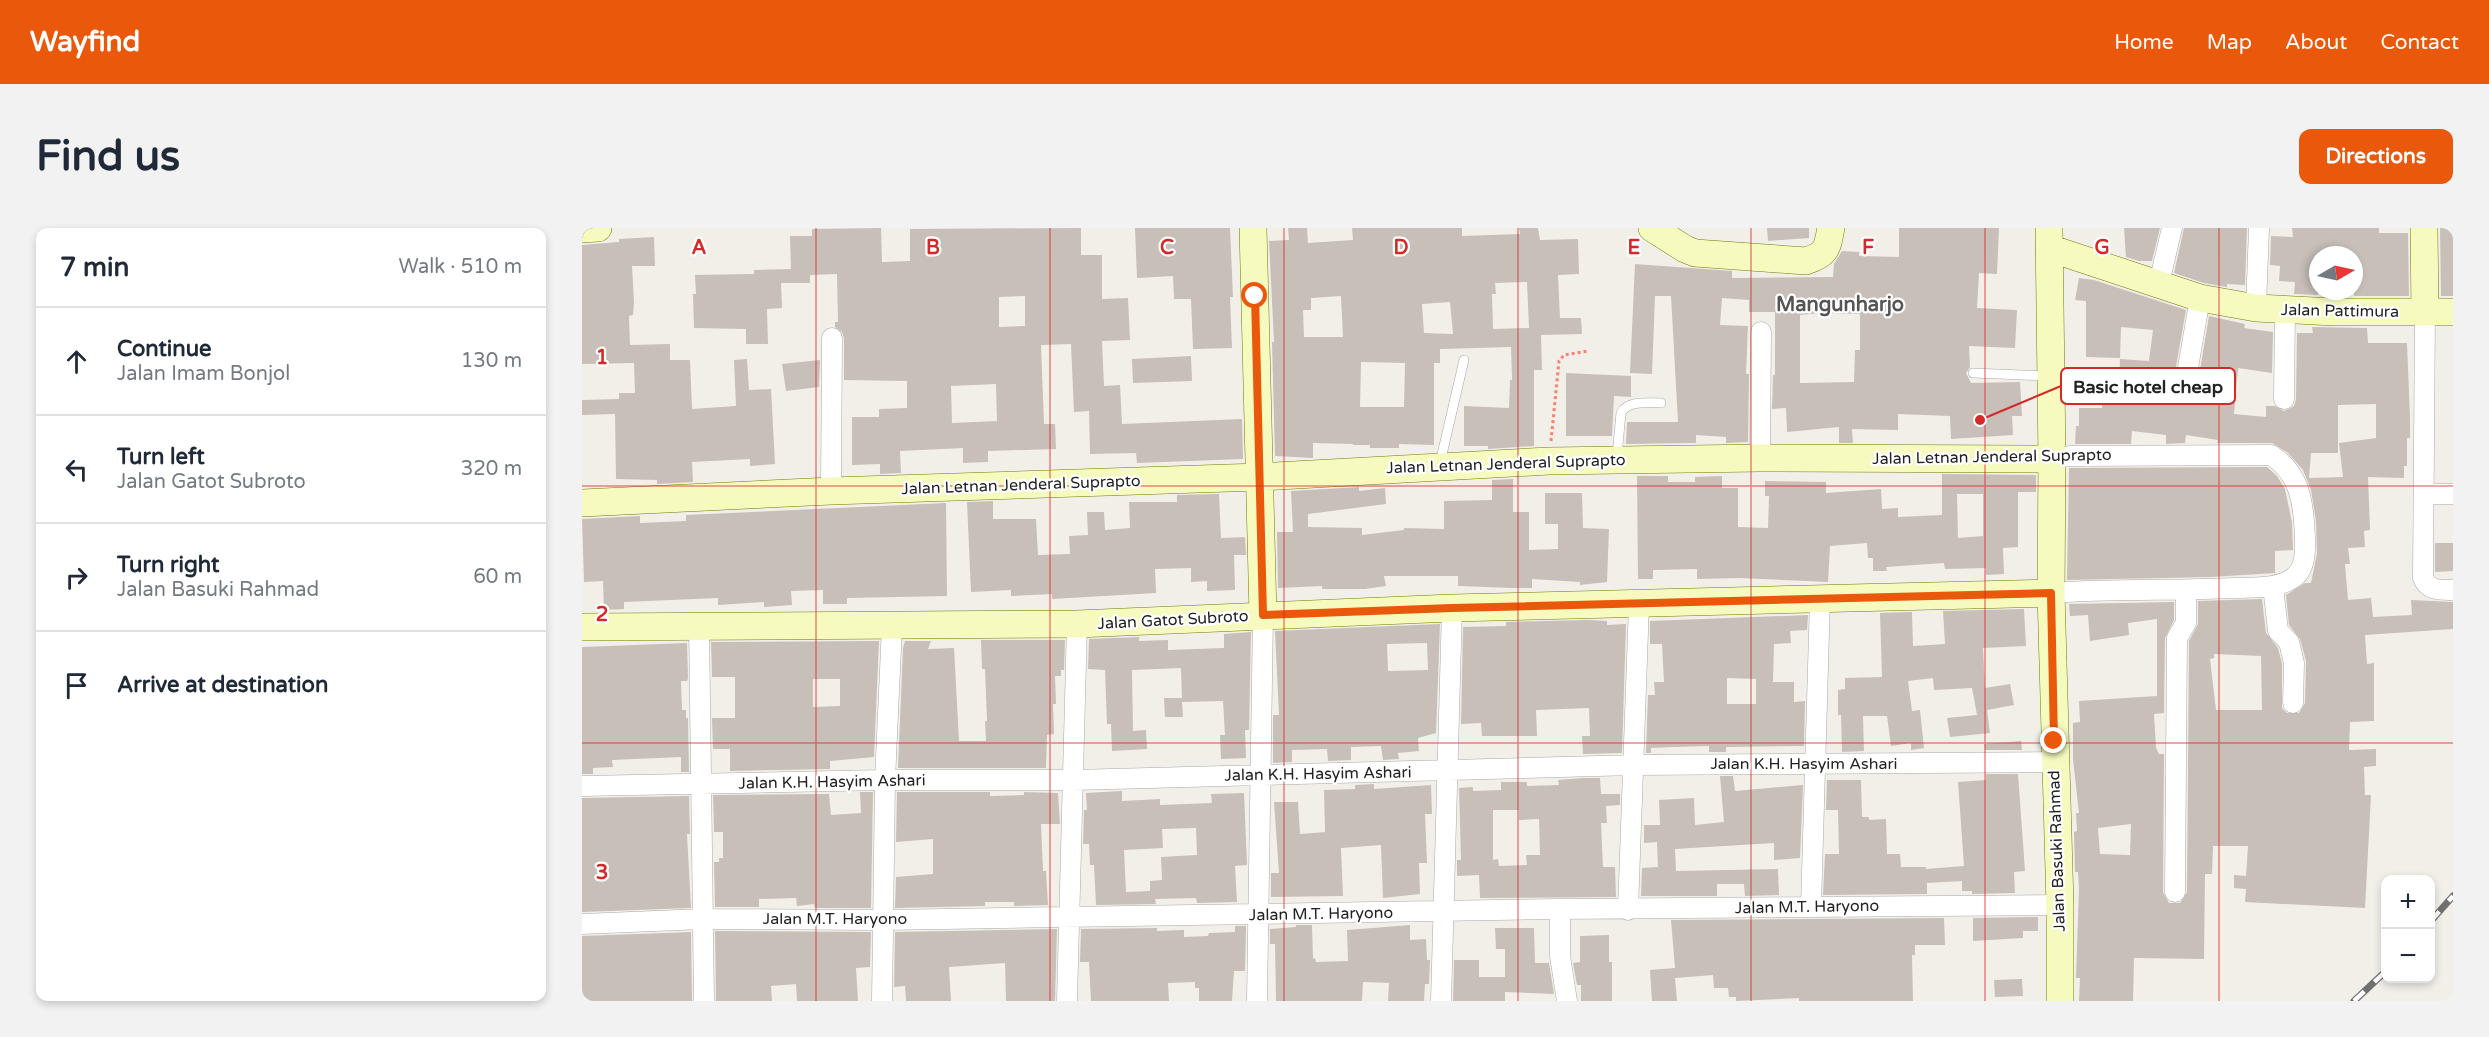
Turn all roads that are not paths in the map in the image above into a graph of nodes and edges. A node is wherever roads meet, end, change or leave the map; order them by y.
1 (582, 228) edge
2 (598, 228) edge
3 (1253, 228) edge
4 (1652, 228) edge
5 (1831, 228) edge
6 (2172, 228) edge
7 (2259, 228) edge
8 (2424, 228) edge
9 (2049, 238) edge
10 (2159, 283) junction
11 (2200, 298) junction
12 (2256, 308) junction
13 (2284, 311) junction
14 (2425, 312) junction
15 (2453, 312) edge
16 (1761, 332) dead end
17 (832, 338) dead end
18 (1464, 360) dead end
19 (1973, 374) dead end
20 (2049, 376) junction
21 (2186, 379) dead end
22 (2284, 399) dead end
23 (1661, 403) dead end
24 (1760, 458) junction
25 (2052, 459) junction
26 (1617, 460) junction
27 (1439, 465) junction
28 (1258, 477) junction
29 (831, 491) junction
30 (2424, 494) junction
31 (2453, 494) edge
32 (582, 503) edge
33 (2273, 586) junction
34 (2186, 590) junction
35 (2453, 590) edge
36 (2051, 593) junction
37 (1820, 599) junction
38 (1639, 604) junction
39 (1452, 608) junction
40 (1263, 615) junction
41 (1077, 624) junction
42 (699, 625) junction
43 (892, 626) junction
44 (582, 627) edge
45 (2294, 703) dead end
46 (2055, 762) junction
47 (1634, 765) junction
48 (1814, 765) junction
49 (1448, 772) junction
50 (1261, 775) junction
51 (885, 780) junction
52 (1073, 780) junction
53 (702, 784) junction
54 (582, 786) edge
55 (2175, 892) dead end
56 (2060, 905) junction
57 (1811, 907) junction
58 (1560, 909) junction
59 (1628, 910) junction
60 (1442, 913) junction
61 (1258, 915) junction
62 (1069, 916) junction
63 (703, 919) junction
64 (884, 920) junction
65 (582, 924) edge
66 (704, 1001) edge
67 (882, 1001) edge
68 (1067, 1001) edge
69 (1257, 1001) edge
70 (1441, 1001) edge
71 (1567, 1001) edge
72 (2060, 1001) edge

1 - 2 street
3 - 28 street
4 - 5 street
6 - 10 street
7 - 12 street
8 - 14 street
9 - 10 street, Jalan Pattimura
9 - 20 street, Jalan Basuki Rahmad
10 - 11 street, Jalan Pattimura
11 - 12 street, Jalan Pattimura
11 - 21 street
12 - 13 street, Jalan Pattimura
13 - 14 street, Jalan Pattimura
13 - 22 street
14 - 15 street, Jalan Pattimura
14 - 30 street
16 - 24 street
17 - 29 street
18 - 27 lane
19 - 20 lane
20 - 25 street, Jalan Basuki Rahmad
23 - 26 lane
24 - 25 street, Jalan Letnan Jenderal Suprapto
24 - 26 street, Jalan Letnan Jenderal Suprapto
25 - 33 street, Jalan Letnan Jenderal Suprapto
25 - 36 street, Jalan Basuki Rahmad
26 - 27 street, Jalan Letnan Jenderal Suprapto
27 - 28 street, Jalan Letnan Jenderal Suprapto
28 - 29 street, Jalan Letnan Jenderal Suprapto
28 - 40 street
29 - 32 street, Jalan Letnan Jenderal Suprapto
30 - 31 street
30 - 35 street
33 - 34 street
33 - 45 street
34 - 36 street
34 - 55 street
36 - 37 street, Jalan Gatot Subroto
36 - 46 street, Jalan Basuki Rahmad
37 - 38 street, Jalan Gatot Subroto
37 - 48 street
38 - 39 street, Jalan Gatot Subroto
38 - 47 street
39 - 40 street, Jalan Gatot Subroto
39 - 49 street
40 - 41 street, Jalan Gatot Subroto
40 - 50 street
41 - 43 street, Jalan Gatot Subroto
41 - 52 street
42 - 43 street, Jalan Gatot Subroto
42 - 44 street, Jalan Gatot Subroto
42 - 53 street
43 - 51 street
46 - 48 street, Jalan K.H. Hasyim Ashari
46 - 56 street, Jalan Basuki Rahmad
47 - 48 street, Jalan K.H. Hasyim Ashari
47 - 49 street, Jalan K.H. Hasyim Ashari
47 - 59 street
48 - 57 street
49 - 50 street, Jalan K.H. Hasyim Ashari
49 - 60 street
50 - 52 street, Jalan K.H. Hasyim Ashari
50 - 61 street
51 - 52 street, Jalan K.H. Hasyim Ashari
51 - 53 street, Jalan K.H. Hasyim Ashari
51 - 64 street
52 - 62 street
53 - 54 street, Jalan K.H. Hasyim Ashari
53 - 63 street
56 - 57 street, Jalan M.T. Haryono
56 - 72 street, Jalan Basuki Rahmad
57 - 59 street, Jalan M.T. Haryono
58 - 59 street, Jalan M.T. Haryono
58 - 60 street, Jalan M.T. Haryono
58 - 71 street
60 - 61 street, Jalan M.T. Haryono
60 - 70 street
61 - 62 street, Jalan M.T. Haryono
61 - 69 street
62 - 64 street, Jalan M.T. Haryono
62 - 68 street
63 - 64 street, Jalan M.T. Haryono
63 - 65 street, Jalan M.T. Haryono
63 - 66 street
64 - 67 street

